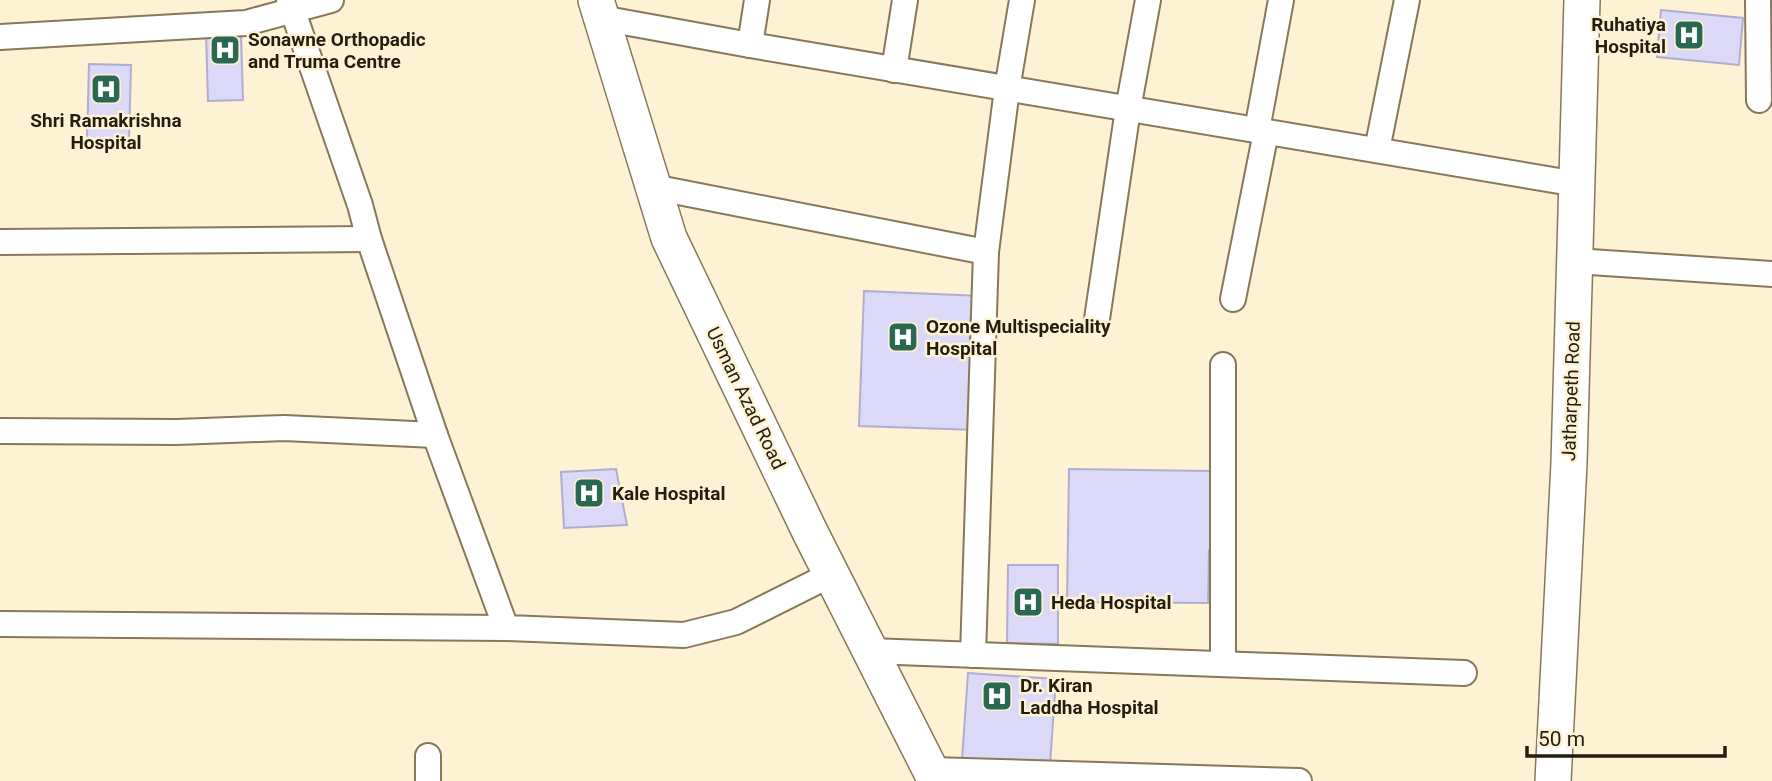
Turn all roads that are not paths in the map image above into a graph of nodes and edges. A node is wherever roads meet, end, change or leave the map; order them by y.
1 (331, 0) edge
2 (757, 0) edge
3 (905, 0) edge
4 (1022, 0) edge
5 (1148, 0) edge
6 (1281, 0) edge
7 (1407, 0) edge
8 (1582, 0) edge
9 (1758, 0) edge
10 (290, 6) edge
11 (598, 9) edge
12 (0, 37) edge
13 (750, 45) junction
14 (894, 70) junction
15 (1007, 89) junction
16 (1759, 100) dead end
17 (1128, 109) junction
18 (1261, 131) junction
19 (1377, 150) junction
20 (1577, 184) junction
21 (653, 187) junction
22 (369, 239) junction
23 (0, 242) edge
24 (986, 251) junction
25 (1575, 261) junction
26 (1772, 274) edge
27 (1233, 299) dead end
28 (1097, 319) dead end
29 (1223, 365) dead end
30 (0, 430) edge
31 (435, 435) junction
32 (832, 575) junction
33 (0, 624) edge
34 (506, 628) junction
35 (870, 651) junction
36 (972, 655) junction
37 (1223, 664) junction
38 (1464, 673) dead end
39 (428, 756) dead end
40 (933, 776) edge
41 (428, 781) edge
42 (1298, 781) edge
43 (1553, 781) edge

1 - 10 street
2 - 13 street
3 - 14 street
4 - 15 street
5 - 17 street
6 - 18 street
7 - 19 street
8 - 20 main road, Jatharpeth Road
9 - 16 street
10 - 12 street
10 - 22 street
11 - 13 street
11 - 21 main road, Usman Azad Road
13 - 14 street
14 - 15 street
15 - 17 street
15 - 24 street
17 - 18 street
17 - 28 street
18 - 19 street
18 - 27 street
19 - 20 street
20 - 25 main road, Jatharpeth Road
21 - 24 street
21 - 32 main road, Usman Azad Road
22 - 23 street
22 - 31 street
24 - 36 street
25 - 26 street
25 - 43 main road, Jatharpeth Road
29 - 37 street
30 - 31 street
31 - 34 street
32 - 34 street
32 - 35 main road, Usman Azad Road
33 - 34 street
35 - 36 street
35 - 40 main road, Usman Azad Road
36 - 37 street
37 - 38 street
39 - 41 street
40 - 42 street

